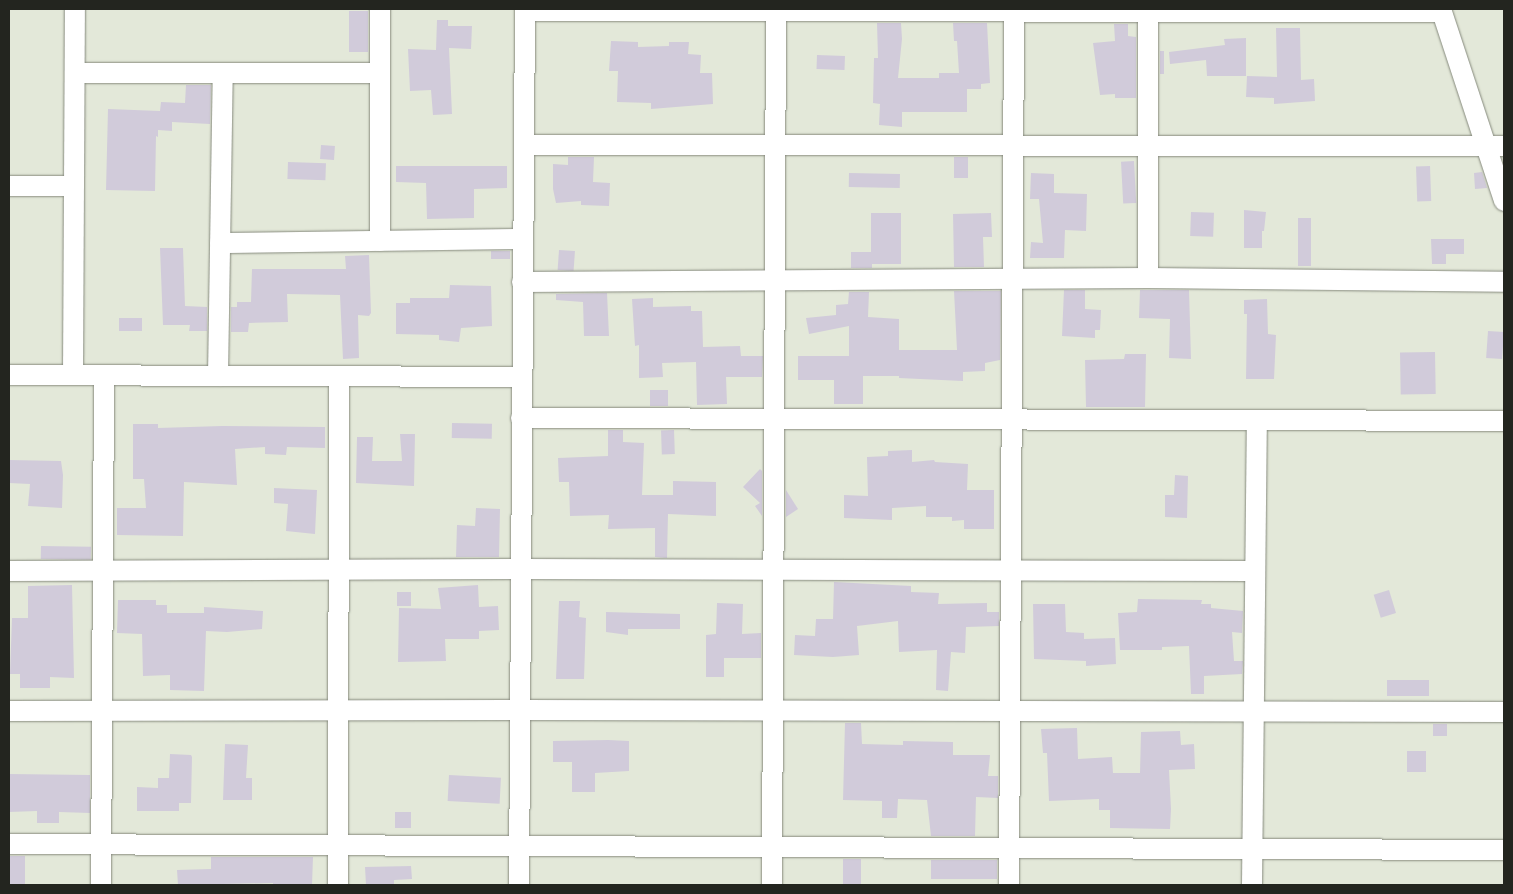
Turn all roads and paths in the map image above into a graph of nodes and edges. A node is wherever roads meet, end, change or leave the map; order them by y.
1 (75, 9) edge
2 (380, 9) edge
3 (525, 10) edge
4 (776, 10) edge
5 (1014, 10) edge
6 (1441, 10) edge
7 (1148, 11) junction
8 (75, 73) junction
9 (223, 73) junction
10 (380, 73) junction
11 (524, 145) junction
12 (775, 145) junction
13 (1014, 145) junction
14 (1148, 145) junction
15 (1494, 145) edge
16 (9, 186) edge
17 (74, 186) junction
18 (1504, 201) edge
19 (523, 239) junction
20 (380, 241) junction
21 (220, 243) junction
22 (1148, 278) junction
23 (1013, 279) junction
24 (774, 280) junction
25 (522, 282) junction
26 (1504, 282) edge
27 (9, 375) edge
28 (73, 375) junction
29 (104, 375) junction
30 (218, 376) junction
31 (339, 376) junction
32 (522, 377) junction
33 (521, 418) junction
34 (774, 419) junction
35 (1012, 420) junction
36 (1257, 421) junction
37 (1504, 421) edge
38 (521, 569) junction
39 (338, 570) junction
40 (773, 570) junction
41 (1011, 570) junction
42 (9, 571) edge
43 (103, 571) junction
44 (1255, 571) junction
45 (338, 710) junction
46 (520, 710) junction
47 (773, 710) junction
48 (9, 711) edge
49 (102, 711) junction
50 (1010, 711) junction
51 (1254, 712) junction
52 (1504, 712) edge
53 (9, 844) edge
54 (102, 844) junction
55 (338, 846) junction
56 (520, 847) junction
57 (772, 848) junction
58 (1009, 848) junction
59 (1252, 849) junction
60 (1504, 850) edge
61 (101, 885) edge
62 (338, 885) edge
63 (519, 885) edge
64 (772, 885) edge
65 (1009, 885) edge
66 (1252, 885) edge

1 - 8 street
2 - 10 street
3 - 4 street
3 - 11 street
4 - 5 street
4 - 12 street
5 - 7 street
5 - 13 street
6 - 7 street
6 - 15 street
7 - 14 street
8 - 9 street
8 - 17 street
9 - 10 street
9 - 21 street
10 - 20 street
11 - 12 street
11 - 19 street
12 - 13 street
12 - 24 street
13 - 14 street
13 - 23 street
14 - 15 street
14 - 22 street
15 - 18 street
16 - 17 street
17 - 28 street
19 - 20 street
19 - 25 street
20 - 21 street
21 - 30 street
22 - 23 street
22 - 26 street
23 - 24 street
23 - 35 street
24 - 25 street
24 - 34 street
25 - 32 street
27 - 28 street
28 - 29 street
29 - 30 street
29 - 43 street
30 - 31 street
31 - 32 street
31 - 39 street
32 - 33 street
33 - 34 street
33 - 38 street
34 - 35 street
34 - 40 street
35 - 36 street
35 - 41 street
36 - 37 street
36 - 44 street
38 - 39 street
38 - 40 street
38 - 46 street
39 - 43 street
39 - 45 street
40 - 41 street
40 - 47 street
41 - 44 street
41 - 50 street
42 - 43 street
43 - 49 street
44 - 51 street
45 - 46 street
45 - 49 street
45 - 55 street
46 - 47 street
46 - 56 street
47 - 50 street
47 - 57 street
48 - 49 street
49 - 54 street
50 - 51 street
50 - 58 street
51 - 52 street
51 - 59 street
53 - 54 street
54 - 55 street
54 - 61 street
55 - 56 street
55 - 62 street
56 - 57 street
56 - 63 street
57 - 58 street
57 - 64 street
58 - 59 street
58 - 65 street
59 - 60 street
59 - 66 street

